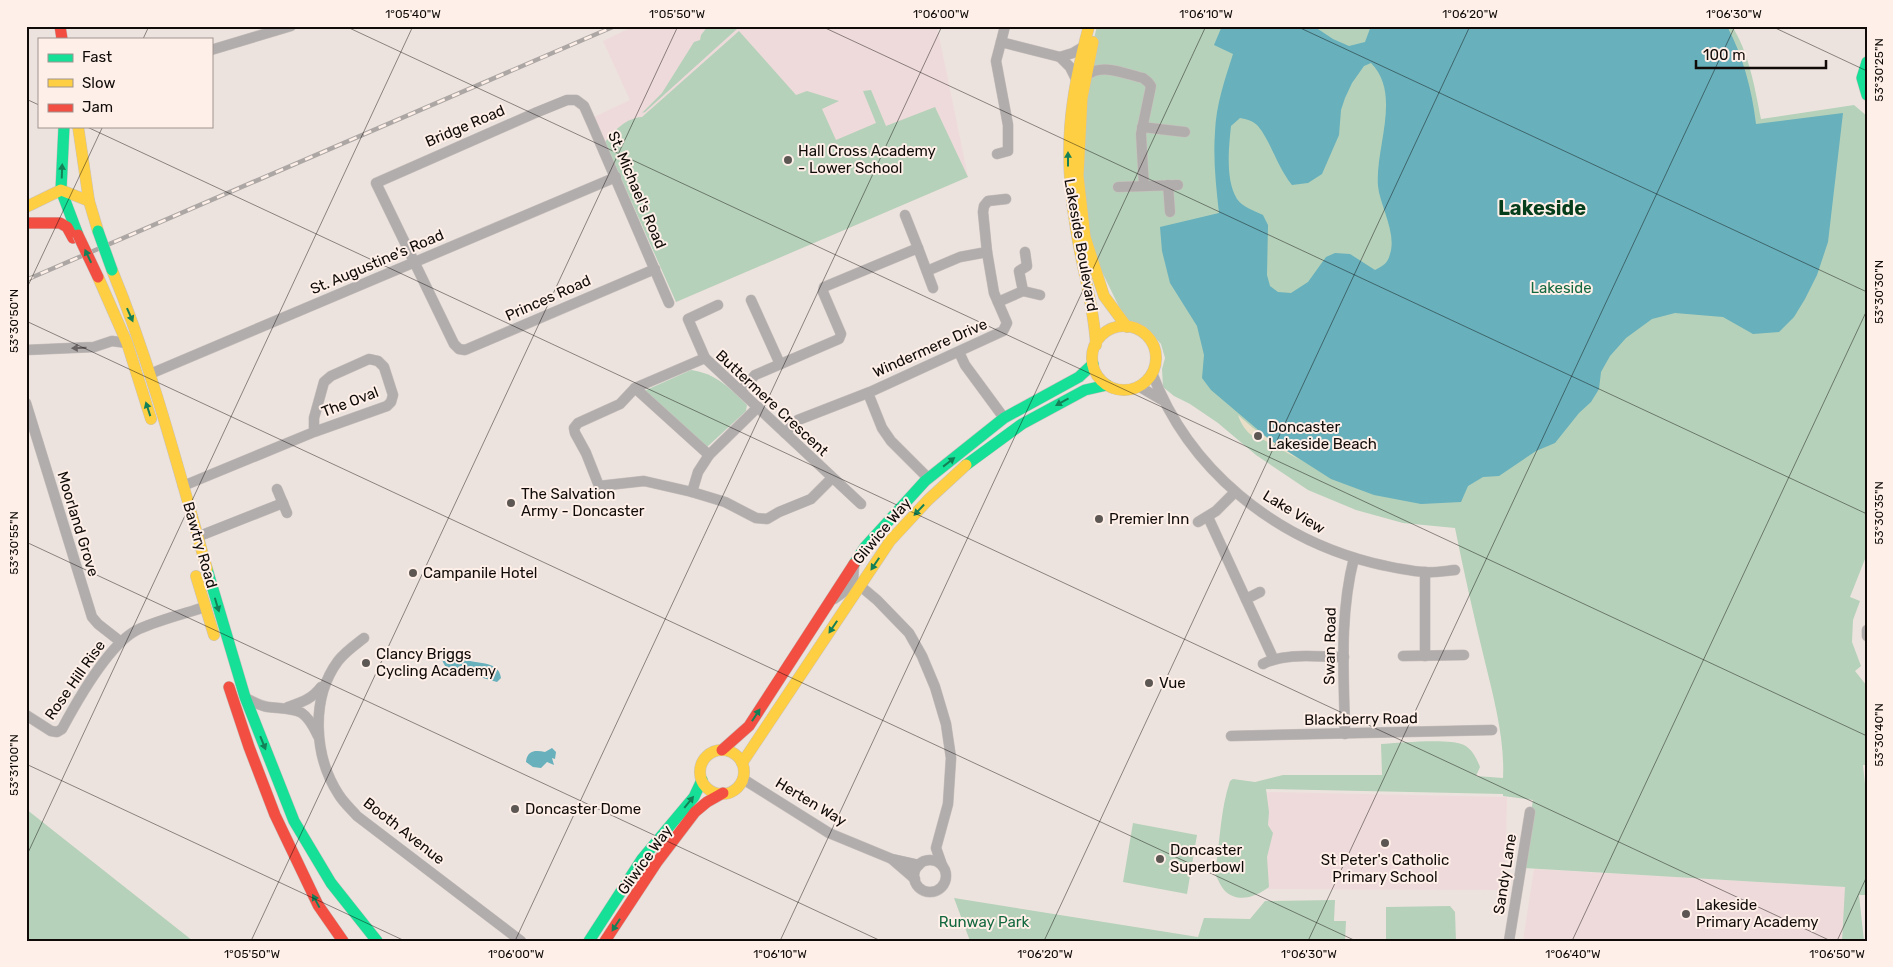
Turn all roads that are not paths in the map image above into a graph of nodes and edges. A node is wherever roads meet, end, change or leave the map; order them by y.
1 (291, 26) edge
2 (1005, 26) edge
3 (1089, 26) edge
4 (1097, 26) edge
5 (1000, 42) junction
6 (1087, 49) junction
7 (212, 50) edge
8 (1060, 57) junction
9 (1867, 62) edge
10 (1112, 70) junction
11 (1081, 77) junction
12 (1867, 95) edge
13 (567, 100) joint
14 (1142, 127) junction
15 (64, 128) edge
16 (78, 128) edge
17 (1189, 133) dead end
18 (997, 154) dead end
19 (616, 177) junction
20 (1144, 186) junction
21 (1118, 188) dead end
22 (61, 190) junction
23 (1006, 199) dead end
24 (89, 201) junction
25 (26, 207) edge
26 (1170, 212) dead end
27 (906, 215) dead end
28 (26, 223) edge
29 (76, 236) junction
30 (918, 248) junction
31 (987, 252) junction
32 (1025, 252) dead end
33 (414, 262) junction
34 (654, 269) junction
35 (926, 271) junction
36 (933, 288) dead end
37 (1023, 291) junction
38 (1040, 295) dead end
39 (751, 300) dead end
40 (998, 302) junction
41 (669, 303) dead end
42 (718, 305) dead end
43 (1127, 327) junction
44 (127, 343) junction
45 (1096, 345) junction
46 (26, 350) edge
47 (959, 352) junction
48 (704, 358) junction
49 (780, 364) junction
50 (1093, 364) junction
51 (1152, 373) junction
52 (150, 374) junction
53 (1107, 385) junction
54 (1140, 387) junction
55 (636, 388) junction
56 (741, 391) junction
57 (868, 392) junction
58 (1162, 400) junction
59 (26, 403) edge
60 (758, 407) junction
61 (1004, 418) junction
62 (314, 432) junction
63 (785, 433) junction
64 (161, 450) dead end
65 (709, 456) junction
66 (832, 478) junction
67 (928, 478) junction
68 (183, 486) junction
69 (277, 490) dead end
70 (692, 492) junction
71 (1235, 492) junction
72 (861, 504) dead end
73 (1208, 517) junction
74 (1198, 522) dead end
75 (197, 537) junction
76 (1354, 558) junction
77 (192, 561) dead end
78 (854, 562) junction
79 (1455, 570) dead end
80 (1426, 572) junction
81 (860, 587) junction
82 (1260, 592) dead end
83 (1246, 598) junction
84 (827, 604) junction
85 (205, 607) junction
86 (1867, 630) edge
87 (1867, 636) edge
88 (364, 638) dead end
89 (121, 642) junction
90 (218, 649) dead end
91 (1464, 655) dead end
92 (1403, 656) dead end
93 (1425, 656) junction
94 (1344, 657) junction
95 (1273, 658) junction
96 (1262, 664) dead end
97 (226, 674) dead end
98 (328, 677) junction
99 (230, 691) junction
100 (245, 697) junction
101 (286, 707) junction
102 (26, 715) edge
103 (1492, 730) dead end
104 (1346, 734) junction
105 (1231, 736) dead end
106 (319, 739) junction
107 (722, 750) junction
108 (742, 763) junction
109 (743, 779) junction
110 (702, 780) junction
111 (722, 793) junction
112 (1530, 812) dead end
113 (936, 848) junction
114 (892, 859) junction
115 (921, 863) junction
116 (942, 865) junction
117 (914, 879) junction
118 (331, 883) junction
119 (343, 941) edge
120 (363, 941) edge
121 (377, 941) edge
122 (521, 941) edge
123 (588, 941) edge
124 (606, 941) edge
125 (1509, 941) edge

1 - 7 street
2 - 5 street
3 - 6 main road, Lakeside Boulevard
4 - 6 main road, Lakeside Boulevard
5 - 8 street
5 - 18 street
6 - 8 street
6 - 10 street
6 - 11 main road, Lakeside Boulevard
8 - 11 street
9 - 12 main road
10 - 11 street
10 - 14 street
11 - 43 main road, Lakeside Boulevard
45 -> 11 main road, Lakeside Boulevard
13 - 19 street, St. Michael's Road
13 - 33 street, Bridge Road
14 - 17 street
14 - 20 street
22 -> 15 main road
16 - 24 main road, Bawtry Road
19 - 33 street, St. Augustine's Road
19 - 34 street, St. Michael's Road
20 - 21 street
20 - 26 street
22 - 24 main road
22 - 25 main road
22 - 29 main road
23 - 31 street, Windermere Drive
24 -> 52 main road, Bawtry Road, bridge
27 - 30 street
28 - 29 main road
44 -> 29 main road, bridge
30 - 35 street
30 - 49 street
31 - 35 street
31 - 40 street, Windermere Drive
32 - 37 street
33 - 34 street, Princes Road
33 - 52 street, St. Augustine's Road
34 - 41 street, St. Michael's Road
35 - 36 street
37 - 38 street
37 - 40 street
39 - 49 street
40 - 47 street, Windermere Drive
42 - 48 street
43 - 45 main road
43 - 51 main road
44 -> 46 street
64 -> 44 main road
45 - 50 main road
47 - 57 street, Windermere Drive
47 - 61 street
48 - 55 street, Buttermere Crescent
48 - 56 street, Buttermere Crescent
49 - 56 street
50 - 53 main road
50 - 61 main road, Gliwice Way
51 - 54 main road
51 - 58 street, Lake View
52 - 68 main road, Bawtry Road
53 - 54 main road
53 -> 81 main road, Gliwice Way
54 - 58 street, Lake View
55 - 65 street
55 - 70 street, Buttermere Crescent
56 - 60 street, Buttermere Crescent
57 - 63 street, Windermere Drive
57 - 67 street
58 - 71 street, Lake View
59 - 89 street, Moorland Grove
60 - 63 street, Buttermere Crescent
60 - 65 street
67 -> 61 main road, Gliwice Way
62 - 62 street, The Oval
62 - 68 street, The Oval
63 - 66 street, Buttermere Crescent
65 - 70 street
66 - 70 street, Buttermere Crescent
66 - 72 street, Buttermere Crescent
67 - 78 main road, Gliwice Way
68 - 75 main road, Bawtry Road
69 - 75 street
71 - 73 street
71 - 76 street, Lake View
73 - 74 street
73 - 83 street
75 -> 100 main road, Bawtry Road
76 - 80 street, Lake View
76 - 94 street, Swan Road
77 - 85 main road, Bawtry Road
78 - 81 street
78 - 84 main road, Gliwice Way
79 - 80 street, Lake View
80 - 93 street
81 - 84 street
81 -> 108 main road, Gliwice Way
81 - 113 street
82 - 83 street
83 - 95 street
107 -> 84 main road, Gliwice Way
85 - 89 street, Rose Hill Rise
85 - 90 main road, Bawtry Road
86 - 87 street
88 - 98 street, Booth Avenue
89 - 102 street, Rose Hill Rise
91 - 93 street
92 - 93 street
94 - 95 street
94 - 104 street, Swan Road
95 - 96 street
97 - 99 main road
98 - 101 street
98 - 106 street, Booth Avenue
99 - 100 street
119 -> 99 main road
100 - 101 street
100 -> 118 main road, Bawtry Road
101 - 106 street
103 - 104 street, Blackberry Road
104 - 105 street, Blackberry Road
106 - 122 street, Booth Avenue
107 - 108 main road
107 - 110 main road
108 - 109 main road
109 - 111 main road
109 - 114 street, Herten Way
110 - 111 main road
123 -> 110 main road, Gliwice Way
111 -> 124 main road, Gliwice Way
112 - 125 street, Sandy Lane
113 - 115 street
113 - 116 street
114 - 115 street, Herten Way
114 - 117 street, Herten Way
115 - 116 street
115 - 117 street
116 - 117 street
118 - 120 main road
118 - 121 main road, Bawtry Road

